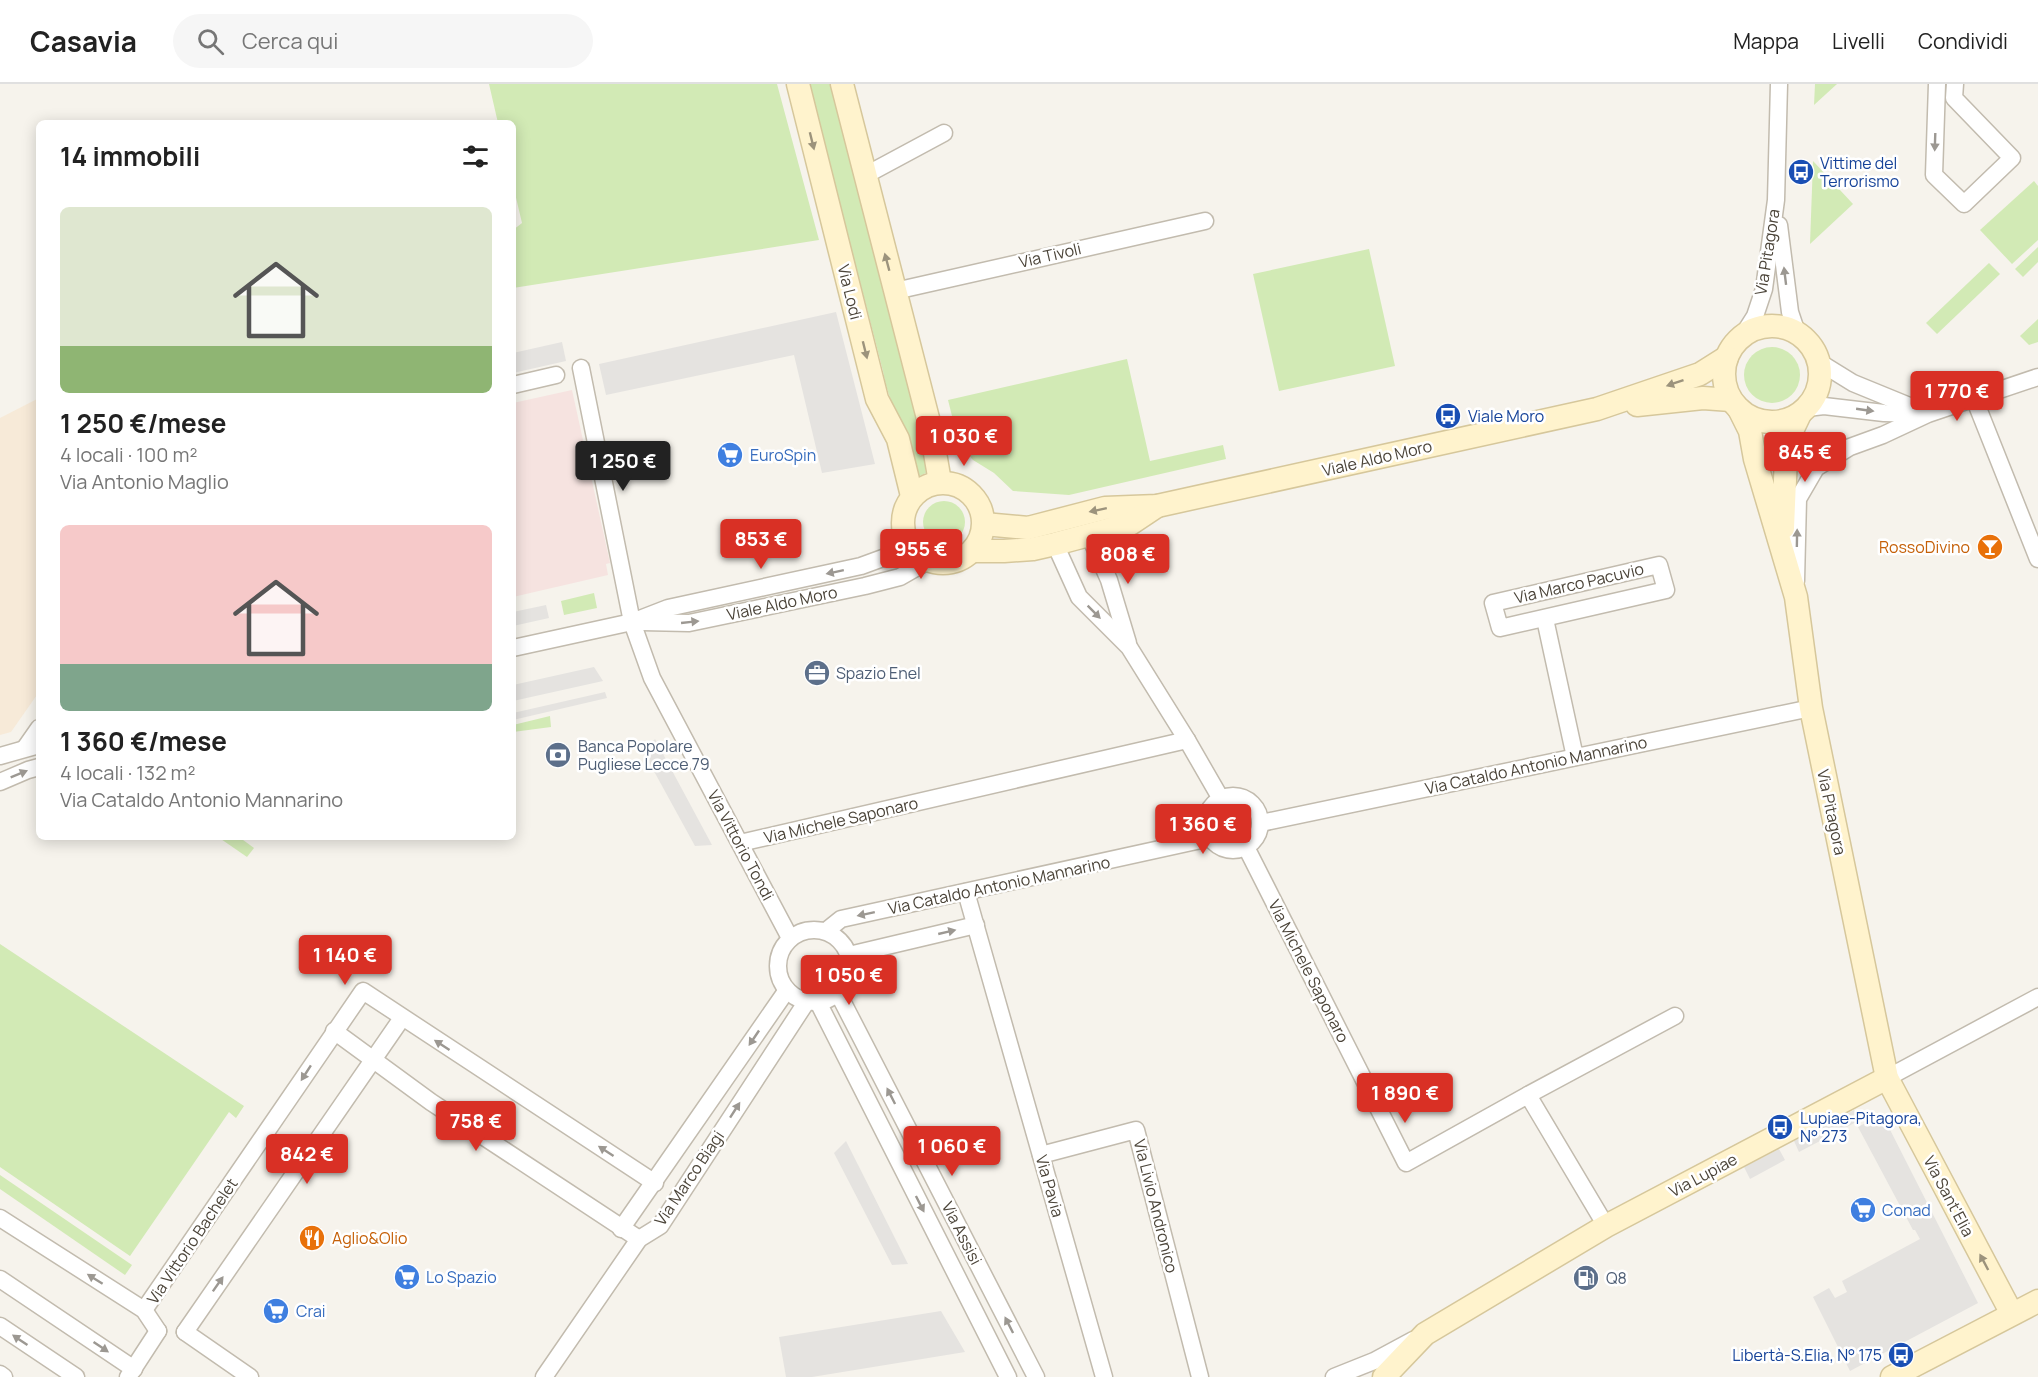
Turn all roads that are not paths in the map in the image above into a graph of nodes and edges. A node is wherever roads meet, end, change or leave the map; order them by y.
1 (798, 84) edge
2 (842, 84) edge
3 (1779, 84) edge
4 (1937, 84) edge
5 (1955, 84) edge
6 (944, 133) dead end
7 (864, 176) junction
8 (1776, 200) junction
9 (1205, 221) dead end
10 (895, 291) junction
11 (1797, 333) junction
12 (1743, 335) junction
13 (1727, 357) junction
14 (1819, 362) junction
15 (580, 368) dead end
16 (556, 375) dead end
17 (2038, 377) edge
18 (516, 384) edge
19 (1974, 398) junction
20 (1735, 405) junction
21 (1597, 409) junction
22 (1803, 411) junction
23 (1928, 414) junction
24 (940, 482) junction
25 (912, 496) junction
26 (1157, 506) junction
27 (984, 524) junction
28 (1089, 535) junction
29 (906, 540) junction
30 (1055, 544) junction
31 (1782, 544) junction
32 (973, 551) junction
33 (2038, 559) edge
34 (928, 561) junction
35 (1796, 597) junction
36 (1545, 619) junction
37 (632, 622) junction
38 (516, 647) edge
39 (1129, 647) junction
40 (1811, 708) junction
41 (1188, 740) junction
42 (32, 746) edge
43 (0, 756) edge
44 (1575, 757) junction
45 (36, 768) edge
46 (0, 783) edge
47 (1221, 799) junction
48 (1261, 823) junction
49 (1210, 838) junction
50 (740, 843) junction
51 (1246, 847) junction
52 (966, 892) junction
53 (976, 925) junction
54 (826, 931) junction
55 (790, 938) junction
56 (849, 956) junction
57 (787, 990) junction
58 (838, 993) junction
59 (2038, 997) edge
60 (813, 1001) junction
61 (1675, 1016) dead end
62 (402, 1018) junction
63 (334, 1031) junction
64 (374, 1059) junction
65 (1887, 1078) junction
66 (1528, 1095) junction
67 (1041, 1155) junction
68 (655, 1183) junction
69 (0, 1218) edge
70 (1606, 1226) junction
71 (621, 1229) junction
72 (639, 1239) junction
73 (0, 1279) edge
74 (2038, 1300) edge
75 (144, 1310) junction
76 (2012, 1314) junction
77 (0, 1326) edge
78 (158, 1331) junction
79 (185, 1332) junction
80 (1425, 1334) junction
81 (131, 1373) edge
82 (0, 1374) edge
83 (4, 1377) edge
84 (76, 1377) edge
85 (250, 1377) edge
86 (544, 1377) edge
87 (1008, 1377) edge
88 (1036, 1377) edge
89 (1104, 1377) edge
90 (1200, 1377) edge
91 (1334, 1377) edge
92 (1384, 1377) edge
93 (1892, 1377) edge

1 -> 25 street, Via Lodi
2 - 7 street
3 - 8 street, Via Pitagora
4 -> 5 street
6 - 7 street
10 -> 7 street
11 -> 8 street, Via Pitagora
8 - 12 street, Via Pitagora
9 - 10 street, Via Tivoli
10 - 24 street
11 - 12 street
11 - 14 street, Via Pitagora
12 - 13 street, Via Pitagora
13 - 20 street, Via Pitagora
13 -> 21 street, Viale Aldo Moro
14 - 22 street, Via Pitagora
14 - 23 street
15 - 37 street, Via Vittorio Tondi
16 - 18 street
17 - 19 street
19 - 23 street
19 - 33 street
20 - 21 street, Viale Aldo Moro
20 - 22 street
20 - 31 street, Via Pitagora
21 - 26 street, Viale Aldo Moro
22 -> 23 street
22 - 31 street, Via Pitagora
35 -> 23 street
24 - 25 street
24 - 27 street
25 - 29 street
26 -> 27 street, Viale Aldo Moro
26 - 28 street, Viale Aldo Moro
27 - 32 street
28 - 30 street, Viale Aldo Moro
28 - 39 street
29 - 34 street
29 -> 37 street, Viale Aldo Moro
30 - 32 street, Viale Aldo Moro
30 -> 39 street
31 - 35 street, Via Pitagora
32 - 34 street, Viale Aldo Moro
37 -> 34 street, Viale Aldo Moro
35 - 40 street, Via Pitagora
36 - 36 street, Via Marco Pacuvio
36 - 44 street, Via Marco Pacuvio
37 - 38 street, Viale Aldo Moro
37 - 50 street, Via Vittorio Tondi
39 - 41 street
40 - 44 street, Via Cataldo Antonio Mannarino
40 - 65 street, Via Pitagora
41 - 47 street
41 - 50 street, Via Michele Saponaro
42 - 43 street
44 - 48 street, Via Cataldo Antonio Mannarino
46 -> 45 street
47 - 48 street
47 - 49 street
48 - 51 street
49 - 51 street
49 - 52 street, Via Cataldo Antonio Mannarino
50 - 55 street, Via Vittorio Tondi
51 - 66 street, Via Michele Saponaro
52 - 53 street, Via Pavia
52 -> 54 street, Via Cataldo Antonio Mannarino
56 -> 53 street
53 - 67 street, Via Pavia
54 - 55 street
54 - 56 street
55 - 57 street
56 - 58 street
57 - 60 street
57 -> 68 street, Via Marco Biagi
58 - 60 street
88 -> 58 street, Via Assisi
59 - 65 street, Via Lupiae
72 -> 60 street, Via Marco Biagi
60 -> 87 street, Via Assisi
61 - 66 street, Via Michele Saponaro
62 - 63 street, Via Vittorio Bachelet
62 - 64 street
68 -> 62 street, Via Vittorio Bachelet
63 - 64 street
63 -> 75 street, Via Vittorio Bachelet
64 - 71 street
79 -> 64 street
65 - 70 street, Via Lupiae
76 -> 65 street, Via Sant'Elia
66 - 70 street
67 - 89 street, Via Pavia
67 - 90 street, Via Livio Andronico
68 - 71 street, Via Marco Biagi
75 -> 69 street
70 - 80 street, Via Lupiae
71 - 72 street
72 - 86 street, Via Marco Biagi
73 -> 81 street
74 - 76 street
75 - 78 street, Via Vittorio Bachelet
76 - 93 street
84 -> 77 street
78 - 79 street, Via Vittorio Bachelet
78 - 81 street, Via Vittorio Bachelet
79 - 85 street
80 - 91 street
80 - 92 street, Via Lupiae
82 - 83 street

